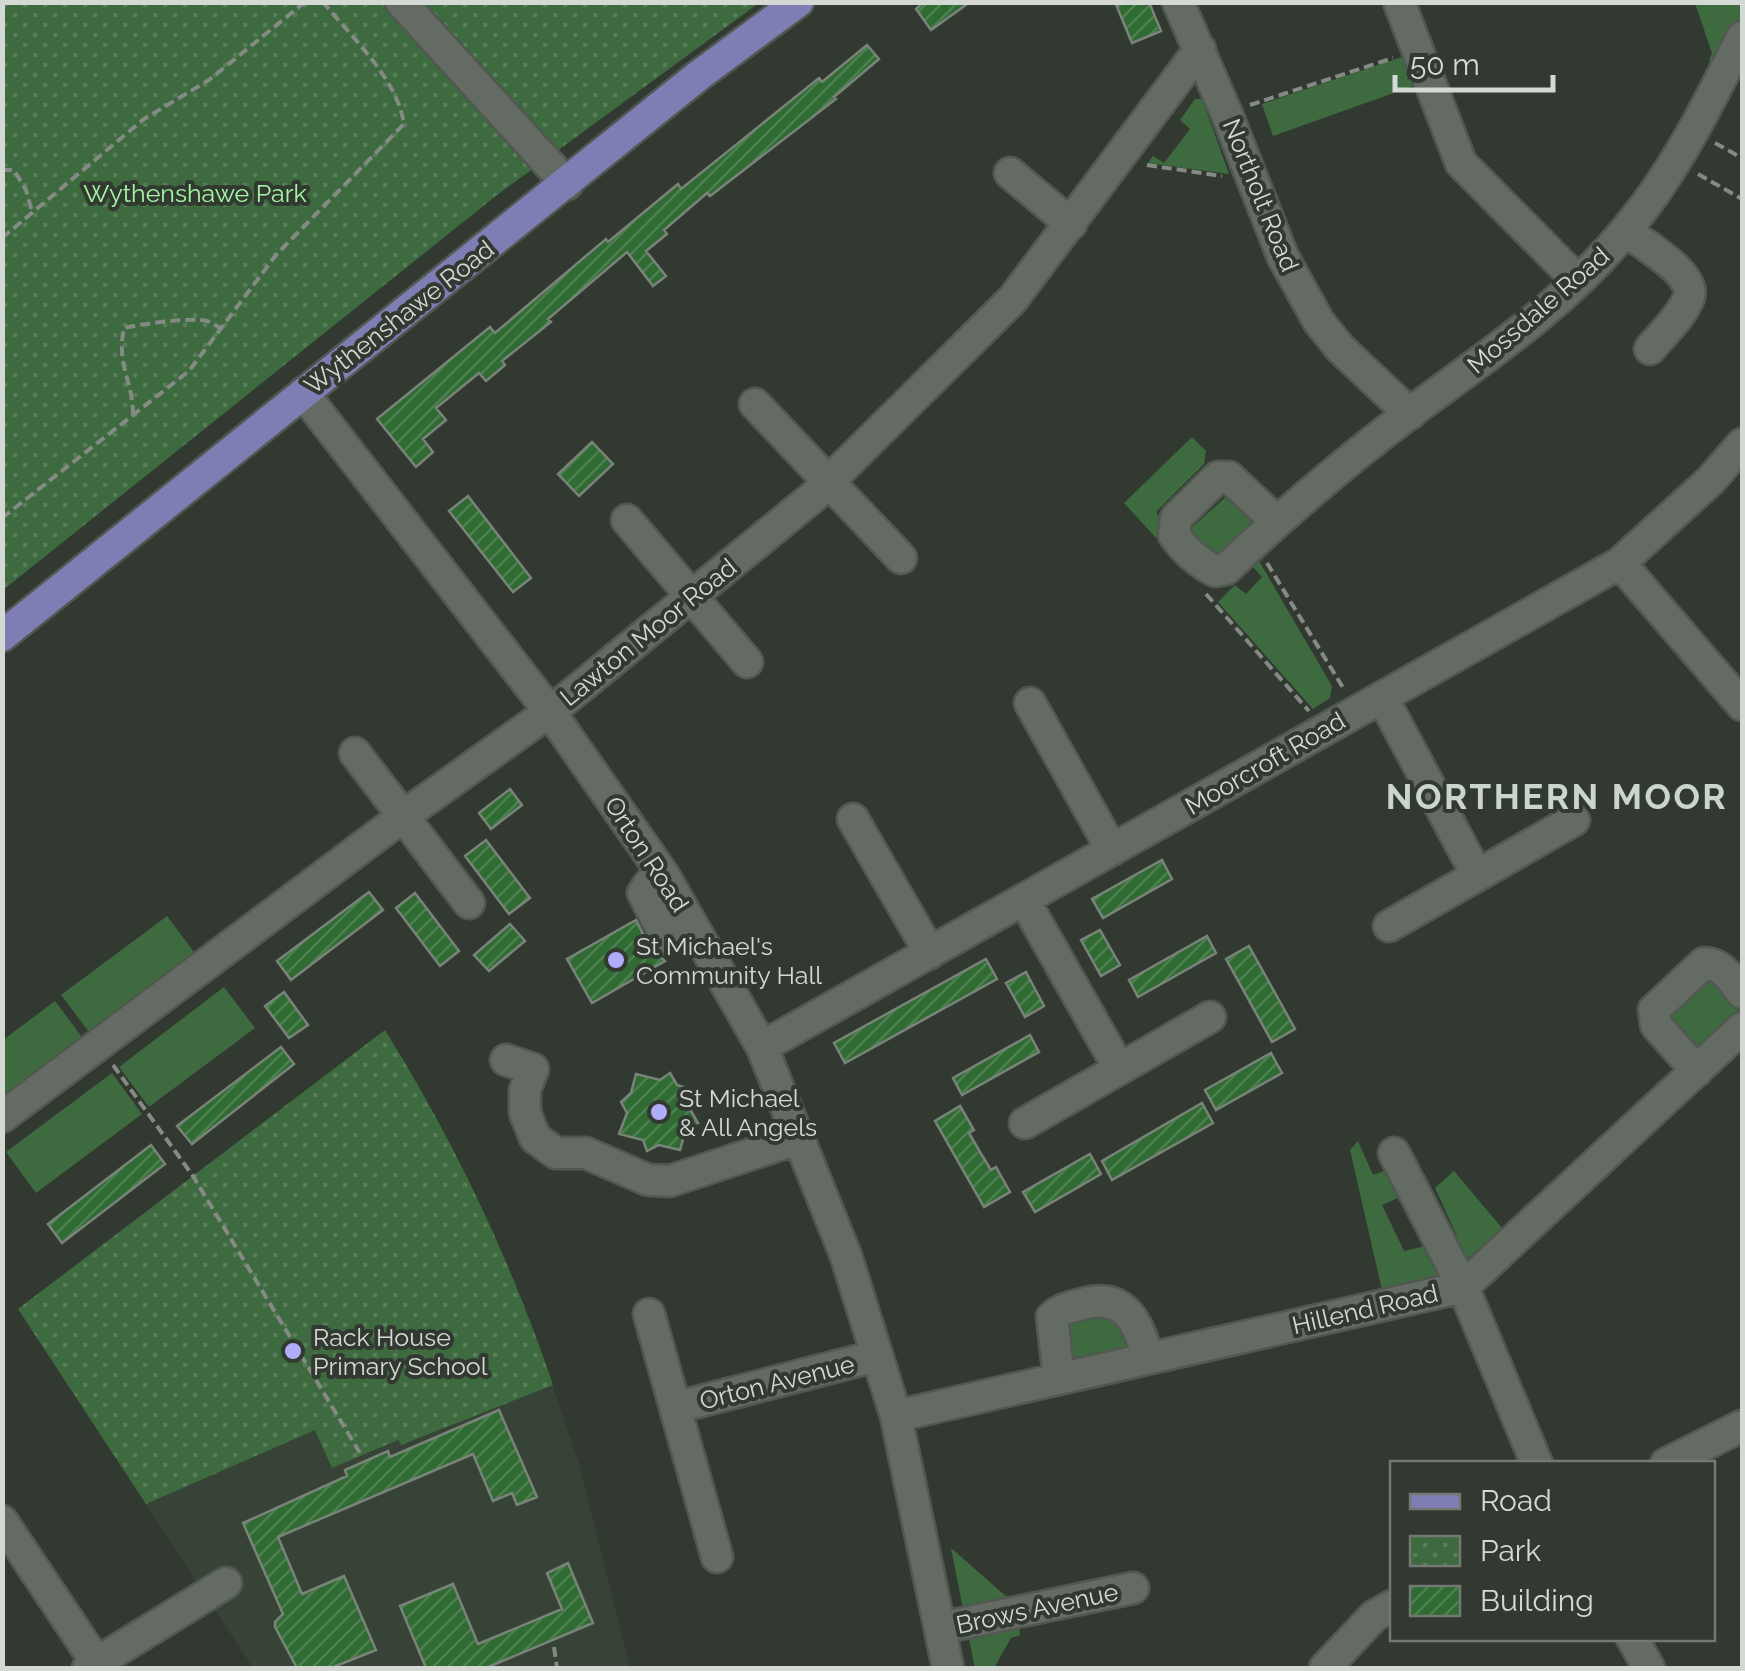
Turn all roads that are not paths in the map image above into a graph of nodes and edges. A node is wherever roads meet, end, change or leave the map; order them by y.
1 (401, 2) edge
2 (798, 2) edge
3 (1178, 2) edge
4 (1399, 2) edge
5 (1742, 36) edge
6 (1200, 49) junction
7 (1010, 173) dead end
8 (568, 184) junction
9 (1071, 224) junction
10 (1626, 231) junction
11 (1578, 281) junction
12 (1650, 349) dead end
13 (303, 393) junction
14 (755, 404) dead end
15 (1410, 414) junction
16 (1742, 444) edge
17 (829, 482) junction
18 (627, 520) dead end
19 (1264, 531) junction
20 (901, 558) dead end
21 (1620, 563) junction
22 (694, 596) junction
23 (2, 636) edge
24 (747, 662) dead end
25 (1382, 697) junction
26 (1030, 703) dead end
27 (1742, 705) edge
28 (550, 712) junction
29 (355, 753) dead end
30 (402, 817) junction
31 (853, 820) dead end
32 (1574, 820) dead end
33 (1112, 850) junction
34 (664, 874) junction
35 (1478, 875) junction
36 (1024, 900) junction
37 (469, 903) dead end
38 (1388, 926) dead end
39 (668, 939) dead end
40 (930, 953) junction
41 (1742, 993) edge
42 (1210, 1017) dead end
43 (762, 1047) junction
44 (1736, 1047) edge
45 (506, 1060) dead end
46 (1119, 1068) junction
47 (1697, 1070) junction
48 (2, 1117) edge
49 (1025, 1123) dead end
50 (800, 1138) junction
51 (1394, 1153) dead end
52 (1463, 1287) junction
53 (649, 1314) dead end
54 (876, 1356) junction
55 (1148, 1358) junction
56 (1059, 1378) junction
57 (678, 1407) junction
58 (896, 1416) junction
59 (1742, 1426) edge
60 (1537, 1461) edge
61 (1672, 1461) edge
62 (2, 1522) edge
63 (717, 1557) dead end
64 (1133, 1588) dead end
65 (217, 1589) dead end
66 (1390, 1607) edge
67 (940, 1628) junction
68 (1634, 1641) edge
69 (95, 1667) edge
70 (948, 1668) edge
71 (1325, 1668) edge
72 (1650, 1668) edge

1 - 8 street
2 - 8 main road, Wythenshawe Road
3 - 6 street, Northolt Road
4 - 11 street
5 - 10 street, Mossdale Road
6 - 9 street, Lawton Moor Road
6 - 15 street, Northolt Road
7 - 9 street
8 - 13 main road, Wythenshawe Road
9 - 17 street, Lawton Moor Road
10 - 11 street, Mossdale Road
10 - 12 street
11 - 15 street, Mossdale Road
13 - 23 main road, Wythenshawe Road
13 - 28 street, Orton Road
14 - 17 street
15 - 19 street, Mossdale Road
16 - 21 street, Moorcroft Road
17 - 20 street
17 - 22 street, Lawton Moor Road
18 - 22 street
19 - 19 street
21 - 25 street, Moorcroft Road
21 - 27 street
22 - 24 street
22 - 28 street, Lawton Moor Road
25 - 33 street, Moorcroft Road
25 - 35 street
26 - 33 street
28 - 30 street, Lawton Moor Road
28 - 34 street, Orton Road
29 - 30 street
30 - 37 street
30 - 48 street, Lawton Moor Road
31 - 40 street
32 - 35 street
33 - 36 street, Moorcroft Road
34 - 39 street
34 - 43 street, Orton Road
35 - 38 street
36 - 40 street, Moorcroft Road
36 - 46 street
40 - 43 street, Moorcroft Road
41 - 47 street
42 - 46 street
43 - 50 street, Orton Road
44 - 47 street, Hillend Road
45 - 50 street
46 - 49 street
47 - 52 street, Hillend Road
50 - 54 street, Orton Road
51 - 52 street
52 - 55 street, Hillend Road
52 - 60 street
53 - 57 street, Orton Avenue
54 - 57 street, Orton Avenue
54 - 58 street, Orton Road
55 - 56 street, Hillend Road
55 - 56 street
56 - 58 street, Hillend Road
57 - 63 street, Orton Avenue
58 - 67 street, Orton Road
59 - 61 street
62 - 69 street
64 - 67 street, Brows Avenue
65 - 69 street
66 - 71 street
67 - 70 street, Orton Road
68 - 72 street

